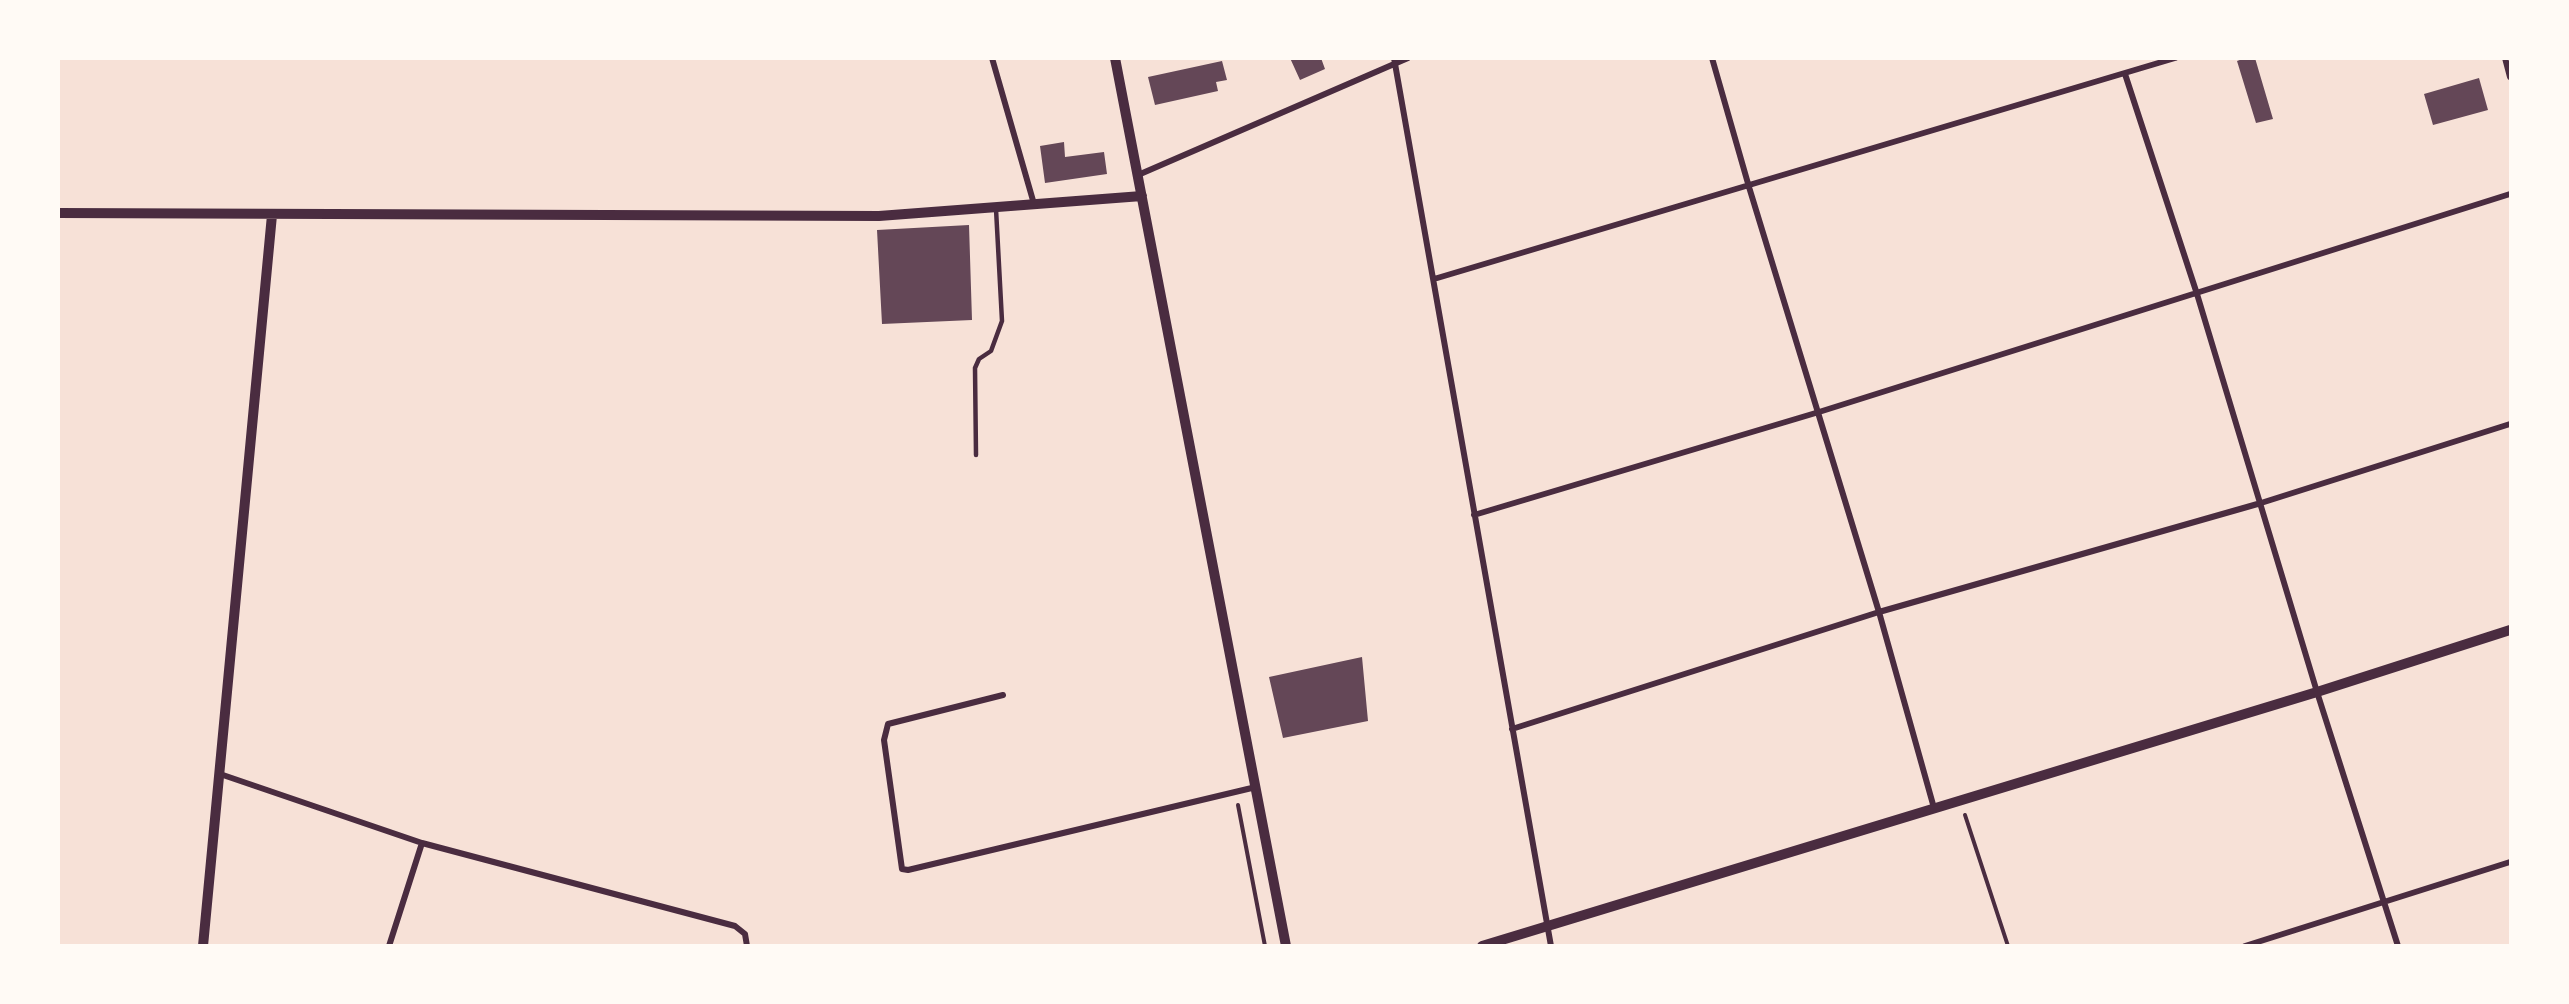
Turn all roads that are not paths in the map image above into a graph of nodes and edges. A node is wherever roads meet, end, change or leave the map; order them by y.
1 (993, 58) edge
2 (1116, 58) edge
3 (1408, 58) edge
4 (1712, 58) edge
5 (2175, 58) edge
6 (2505, 58) edge
7 (1395, 61) edge
8 (2125, 74) junction
9 (2511, 77) edge
10 (1138, 175) junction
11 (1749, 187) junction
12 (2511, 194) edge
13 (1142, 196) junction
14 (1034, 204) junction
15 (996, 207) junction
16 (58, 213) edge
17 (272, 215) junction
18 (1434, 279) junction
19 (2197, 294) junction
20 (1819, 412) junction
21 (2511, 424) edge
22 (976, 455) dead end
23 (2261, 503) junction
24 (1474, 515) junction
25 (1879, 612) junction
26 (2511, 630) edge
27 (2317, 692) junction
28 (1003, 695) dead end
29 (1512, 729) junction
30 (220, 774) junction
31 (1256, 787) junction
32 (1934, 808) junction
33 (422, 843) junction
34 (2511, 862) edge
35 (2385, 901) junction
36 (1547, 926) junction
37 (203, 945) edge
38 (389, 945) edge
39 (747, 945) edge
40 (1286, 945) edge
41 (1482, 945) edge
42 (1551, 945) edge
43 (2246, 945) edge
44 (2398, 945) edge

1 - 14 street
2 - 10 street
3 - 7 street
4 - 11 street
5 - 8 street
6 - 9 street
7 - 10 street
7 - 18 street
8 - 11 street
8 - 19 street
10 - 13 street
11 - 18 street
11 - 20 street
12 - 19 street
13 - 14 street
13 - 31 street
14 - 15 street
15 - 17 street
15 - 22 lane
16 - 17 street
17 - 30 street
18 - 24 street
19 - 20 street
19 - 23 street
20 - 24 street
20 - 25 street
21 - 23 street
23 - 25 street
23 - 27 street
24 - 29 street
25 - 29 street
25 - 32 street
26 - 27 street
27 - 32 street
27 - 35 street
28 - 31 street
29 - 36 street
30 - 33 street
30 - 37 street
31 - 40 street
32 - 36 street
33 - 38 street
33 - 39 street
34 - 35 street
35 - 43 street
35 - 44 street
36 - 41 street
36 - 42 street

